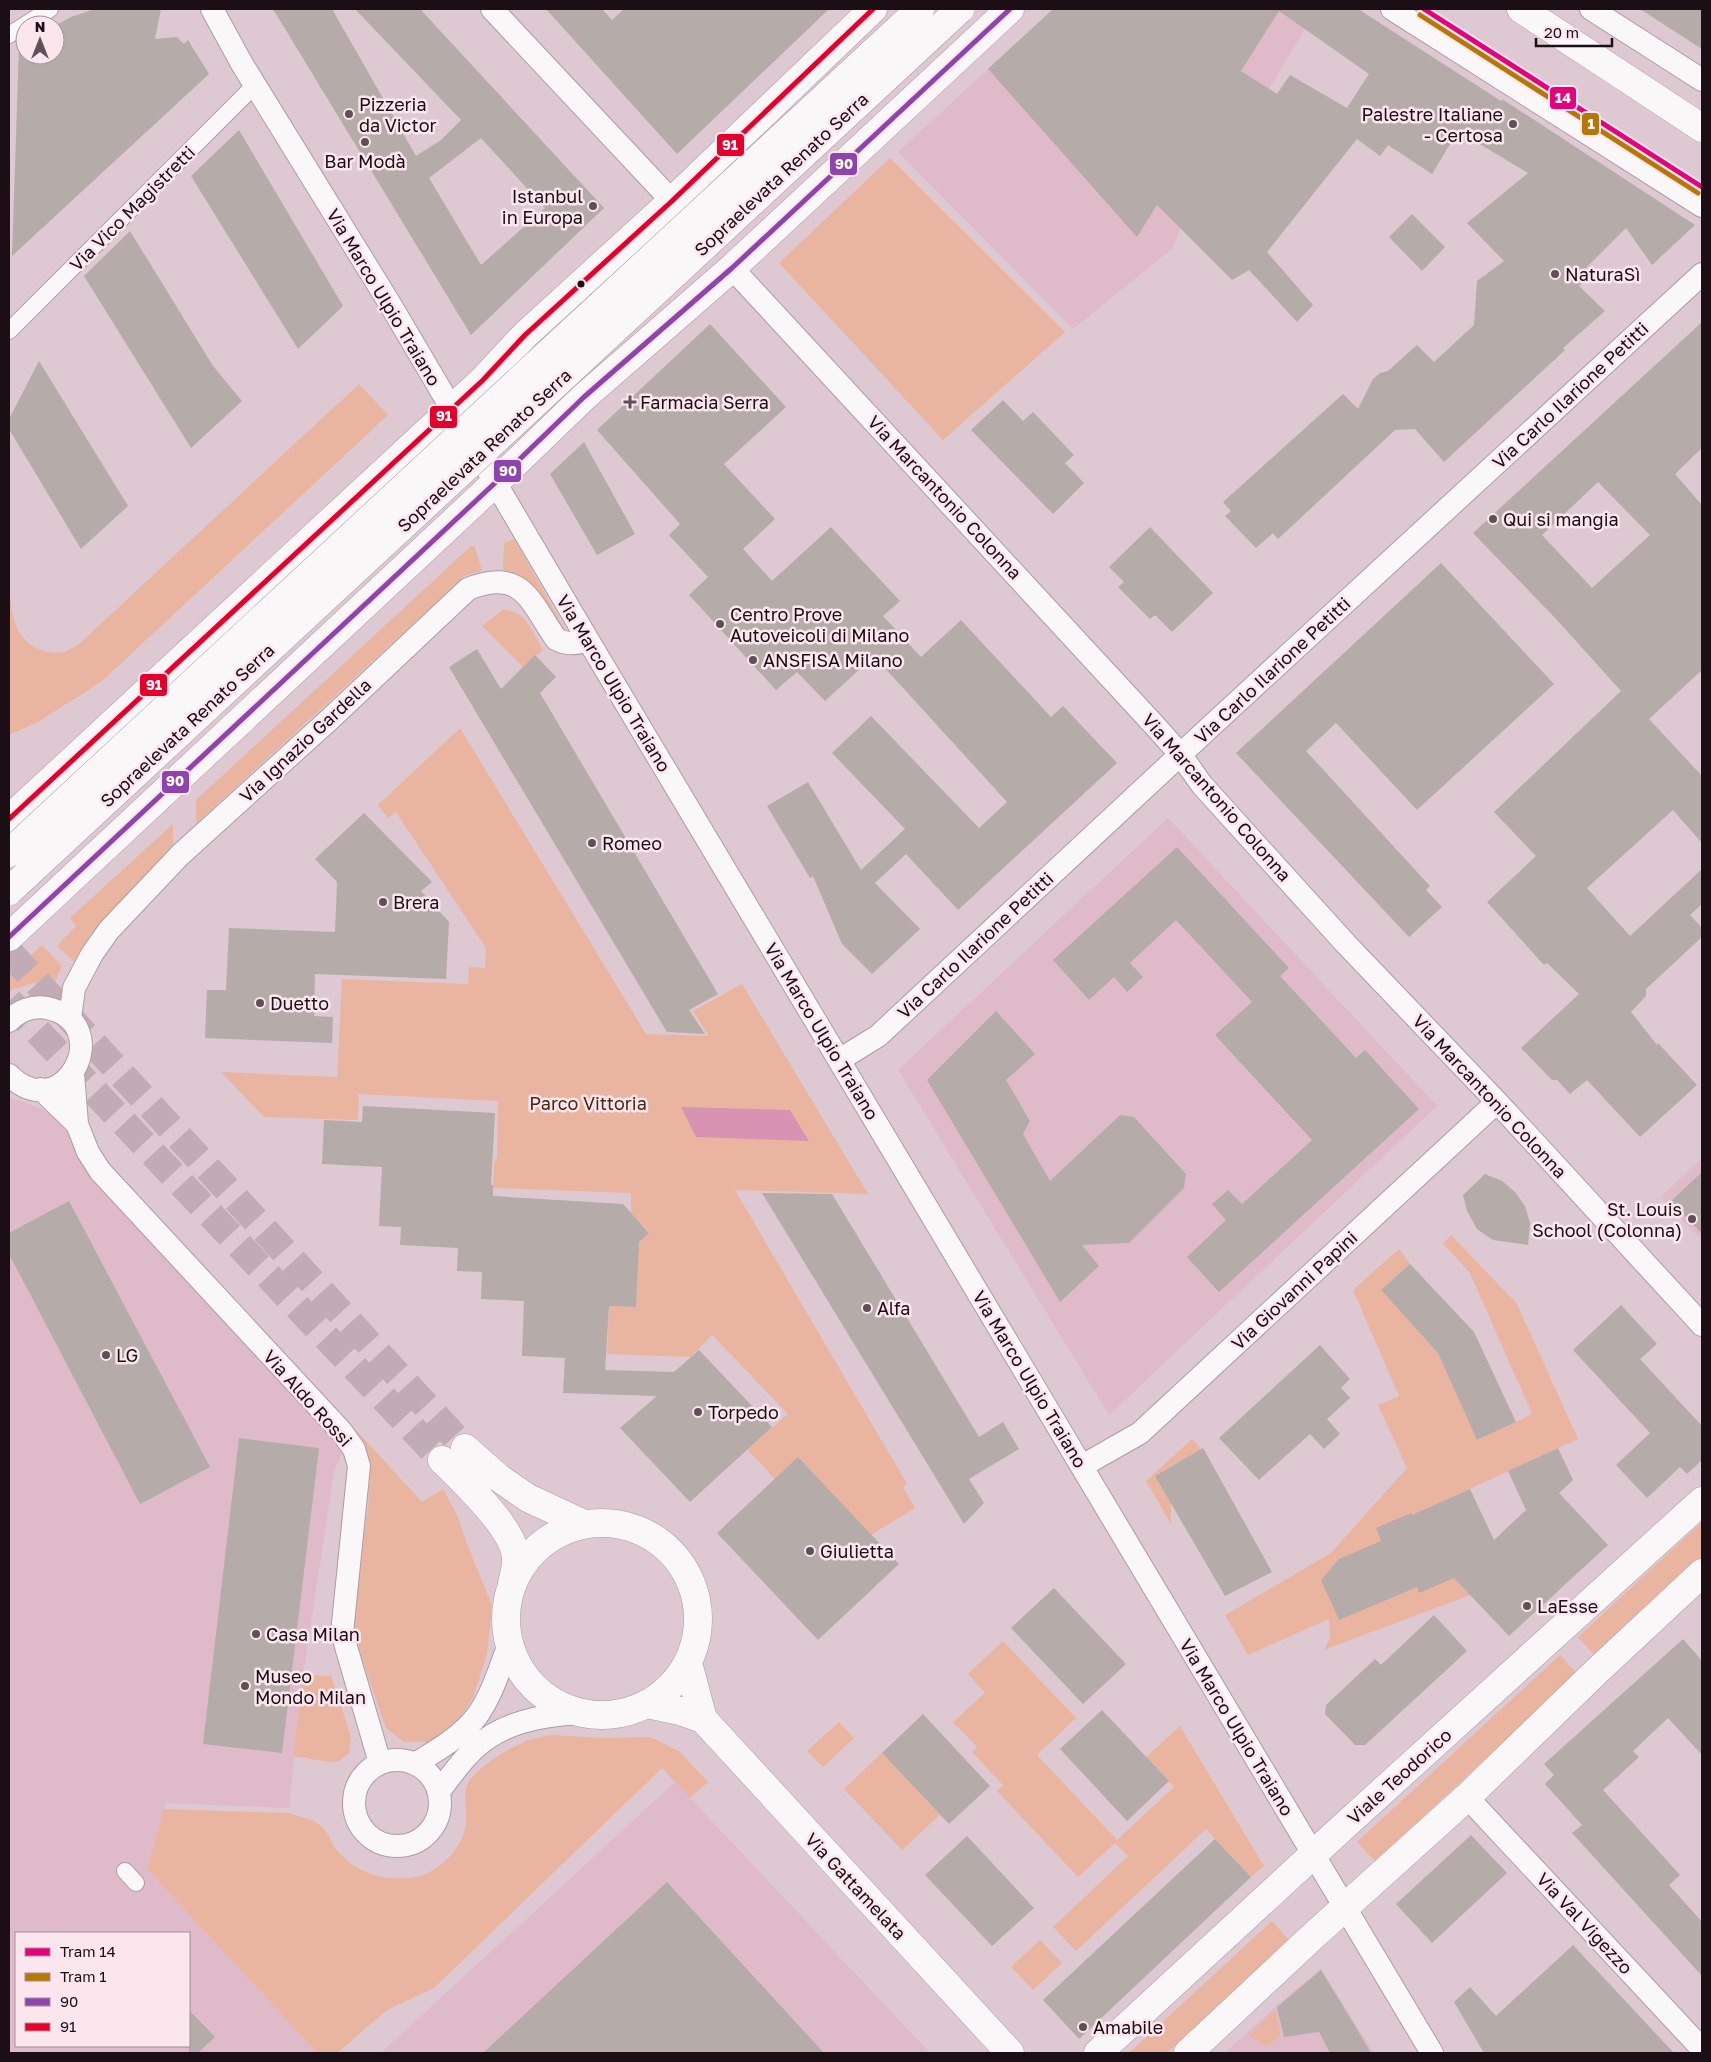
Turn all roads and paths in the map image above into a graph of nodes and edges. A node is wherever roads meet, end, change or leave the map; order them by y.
1 (50, 9) edge
2 (212, 9) edge
3 (492, 9) edge
4 (873, 9) edge
5 (920, 9) edge
6 (960, 9) edge
7 (1010, 9) edge
8 (1392, 9) edge
9 (1521, 9) edge
10 (1590, 9) edge
11 (9, 35) edge
12 (1702, 80) edge
13 (255, 85) junction
14 (1702, 128) edge
15 (672, 201) junction
16 (1702, 206) edge
17 (732, 268) junction
18 (1702, 274) edge
19 (9, 330) edge
20 (525, 335) junction
21 (584, 397) junction
22 (451, 410) junction
23 (496, 482) junction
24 (349, 504) junction
25 (396, 576) junction
26 (588, 640) junction
27 (1180, 754) junction
28 (9, 819) edge
29 (9, 853) edge
30 (9, 891) edge
31 (9, 937) edge
32 (70, 1019) junction
33 (9, 1022) edge
34 (839, 1060) junction
35 (73, 1074) junction
36 (9, 1075) edge
37 (41, 1089) junction
38 (1497, 1102) junction
39 (77, 1124) junction
40 (1702, 1325) edge
41 (1082, 1466) junction
42 (1702, 1500) edge
43 (584, 1524) junction
44 (1702, 1573) edge
45 (512, 1585) junction
46 (509, 1644) junction
47 (688, 1663) junction
48 (647, 1704) junction
49 (580, 1713) junction
50 (702, 1719) junction
51 (380, 1763) junction
52 (415, 1764) junction
53 (439, 1792) junction
54 (1468, 1797) junction
55 (1314, 1854) junction
56 (1346, 1908) junction
57 (1702, 2049) edge
58 (1010, 2053) edge
59 (1098, 2053) edge
60 (1188, 2053) edge
61 (1432, 2053) edge

1 - 11 street
2 - 13 street, Via Marco Ulpio Traiano
3 - 15 street
4 - 15 main road
5 - 29 main road, Sopraelevata Renato Serra, bridge
6 - 30 main road, Sopraelevata Renato Serra, bridge
7 - 17 main road
8 - 16 street
9 - 14 main road
10 - 12 street
13 - 19 street, Via Vico Magistretti
13 - 22 street, Via Marco Ulpio Traiano
15 - 20 main road
17 - 21 main road
17 - 27 street, Via Marcantonio Colonna
18 - 27 street, Via Carlo Ilarione Petitti
20 - 21 main road
20 - 22 main road
21 - 23 main road
22 - 23 street, Via Marco Ulpio Traiano
22 - 24 main road
23 - 25 main road
23 - 26 street, Via Marco Ulpio Traiano
24 - 25 main road
24 - 28 main road
25 - 31 main road
26 - 32 street, Via Ignazio Gardella
26 - 34 street, Via Marco Ulpio Traiano
27 - 34 street, Via Carlo Ilarione Petitti
27 - 38 street, Via Marcantonio Colonna
32 - 33 street
32 - 35 street
34 - 41 street, Via Marco Ulpio Traiano
35 - 37 street
35 - 39 street, Via Aldo Rossi
36 - 37 street
37 - 39 street, Via Aldo Rossi
38 - 40 street, Via Marcantonio Colonna
38 - 41 street, Via Giovanni Papini
39 - 51 street, Via Aldo Rossi
41 - 55 street, Via Marco Ulpio Traiano
42 - 55 main road, Viale Teodorico
43 - 45 main road
43 - 45 main road
43 - 47 main road
44 - 54 main road
45 - 46 main road
46 - 49 main road
46 - 52 street
47 - 48 main road
47 - 50 main road, Via Gattamelata
48 - 49 main road
48 - 50 main road, Via Gattamelata
49 - 53 street
50 - 58 main road, Via Gattamelata
51 - 52 street
51 - 53 street
52 - 53 street
54 - 56 main road
54 - 57 street, Via Val Vigezzo
55 - 56 street, Via Marco Ulpio Traiano
55 - 59 main road, Viale Teodorico
56 - 60 main road
56 - 61 street, Via Marco Ulpio Traiano

